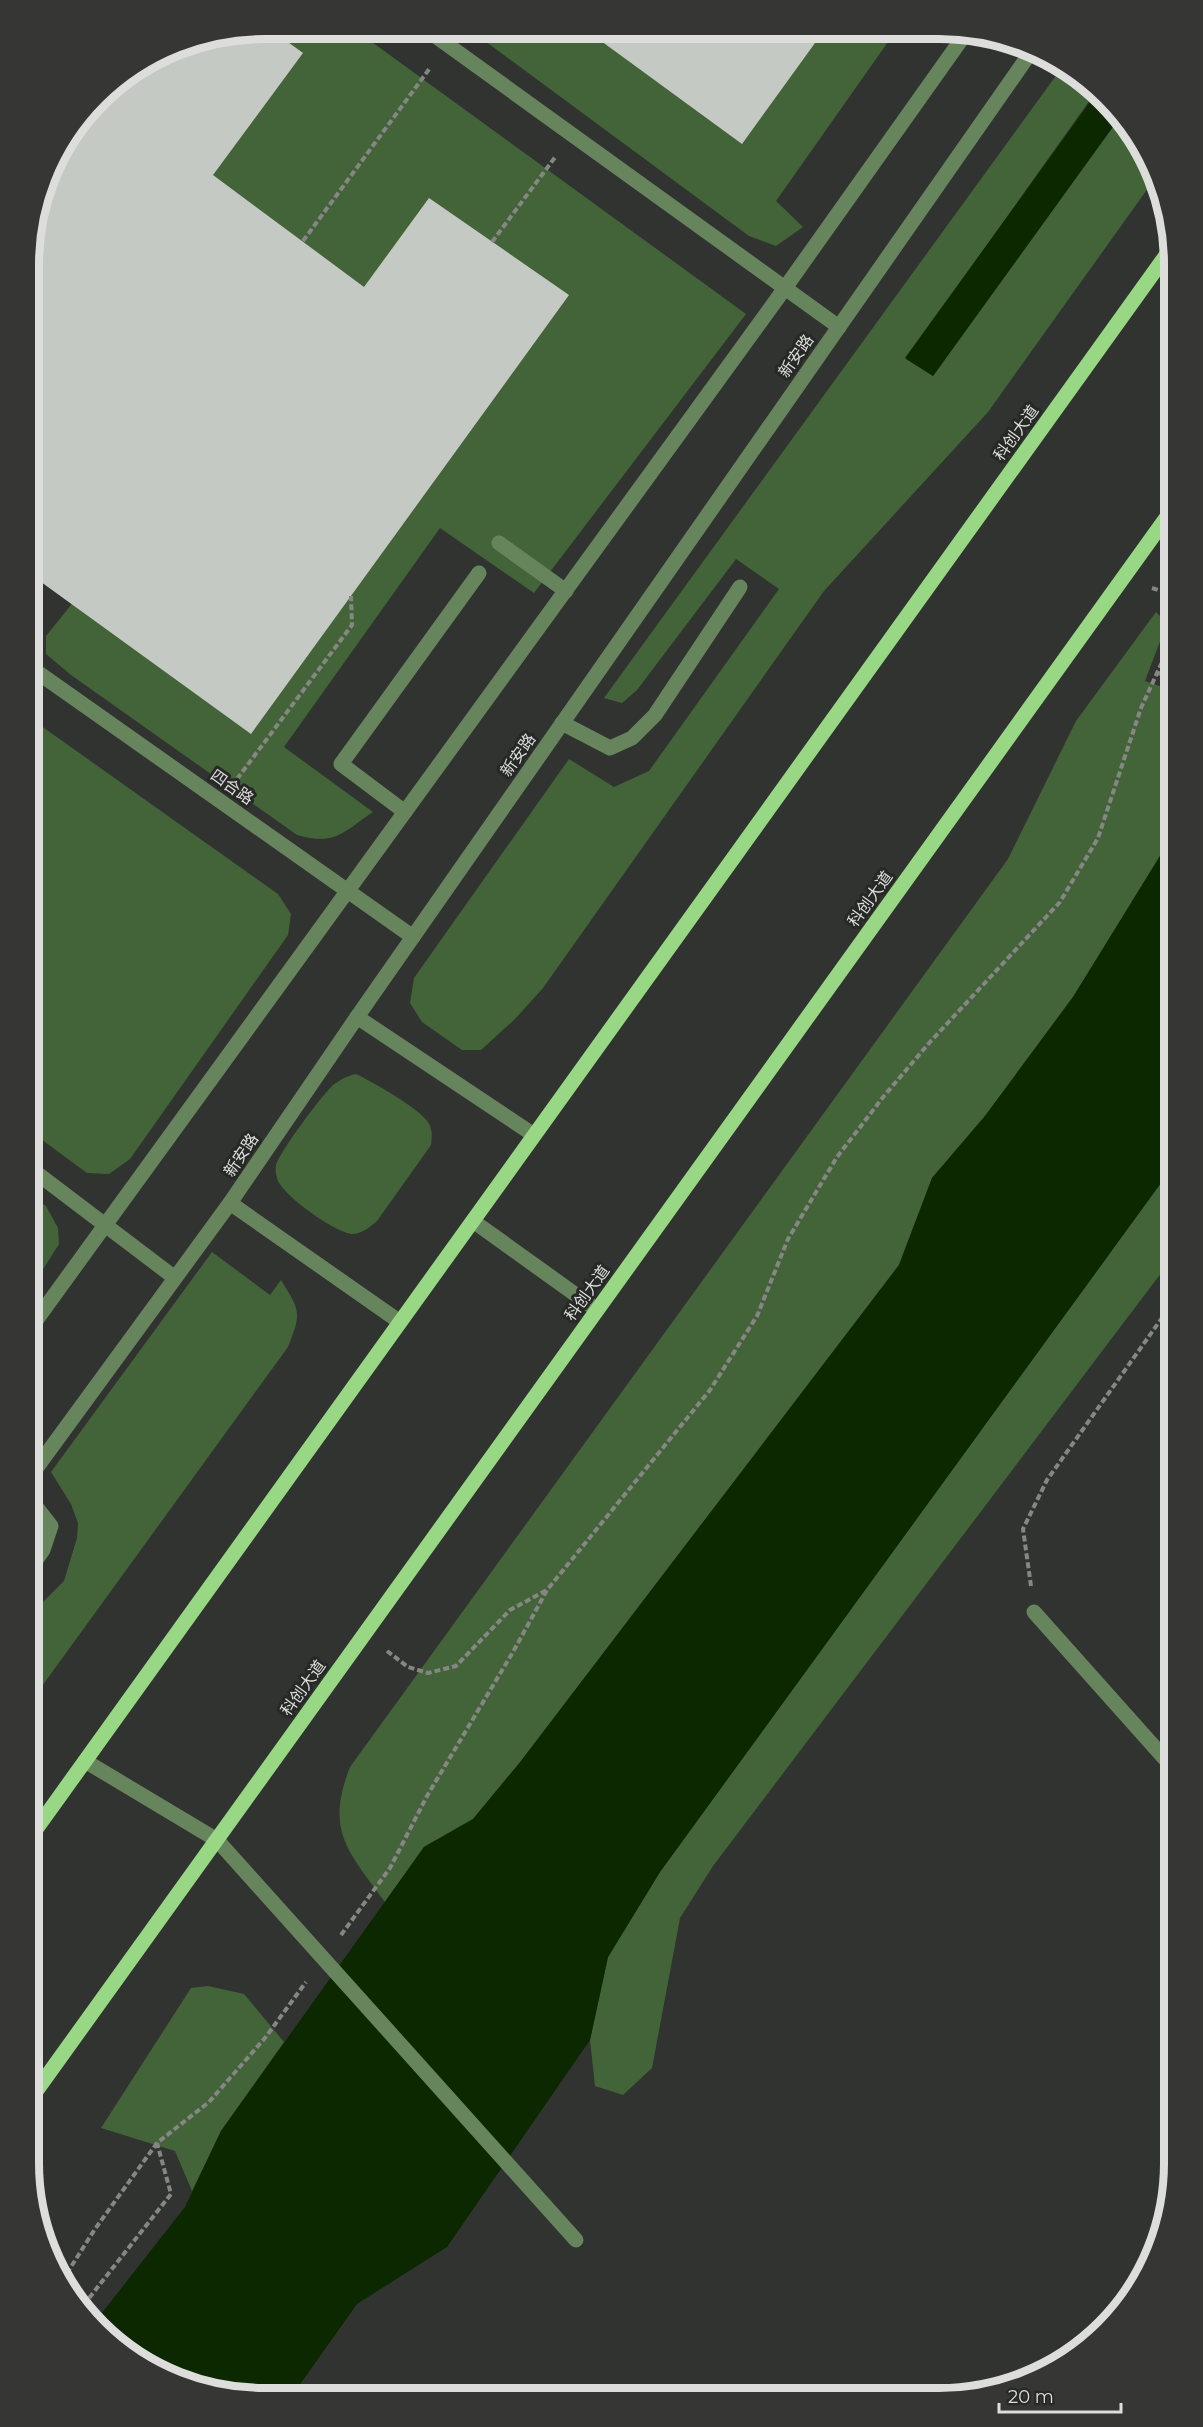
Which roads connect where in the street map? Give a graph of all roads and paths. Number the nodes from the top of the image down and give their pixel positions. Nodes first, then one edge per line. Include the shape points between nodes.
1 (440, 39) edge
2 (961, 40) edge
3 (448, 44) junction
4 (1027, 57) edge
5 (573, 134) junction
6 (303, 241) dead end
7 (492, 242) dead end
8 (1164, 258) edge
9 (785, 288) junction
10 (839, 327) junction
11 (1164, 521) edge
12 (499, 543) dead end
13 (478, 573) dead end
14 (740, 586) dead end
15 (566, 591) junction
16 (351, 596) dead end
17 (1164, 658) edge
18 (39, 673) edge
19 (1157, 673) junction
20 (1164, 675) edge
21 (562, 723) junction
22 (220, 801) junction
23 (405, 812) junction
24 (348, 891) junction
25 (413, 937) junction
26 (357, 1017) junction
27 (534, 1136) junction
28 (39, 1175) edge
29 (230, 1203) junction
30 (473, 1221) junction
31 (105, 1225) junction
32 (176, 1278) junction
33 (39, 1304) edge
34 (45, 1308) junction
35 (597, 1310) junction
36 (1164, 1314) edge
37 (39, 1316) edge
38 (400, 1322) junction
39 (39, 1464) edge
40 (39, 1511) edge
41 (39, 1556) edge
42 (547, 1590) junction
43 (1034, 1612) joint
44 (365, 1634) junction
45 (1164, 1758) edge
46 (85, 1761) junction
47 (39, 1825) edge
48 (217, 1839) junction
49 (334, 1944) dead end
50 (306, 1982) dead end
51 (39, 2086) edge
52 (157, 2143) junction
53 (576, 2240) dead end
54 (67, 2273) edge
55 (86, 2301) edge

1 - 3 street
2 - 9 street
3 - 5 street
3 - 6 path
4 - 10 street, 新安路
5 - 7 path
5 - 9 street
8 - 27 main road, 科创大道
9 - 10 street
9 - 15 street
10 - 21 street, 新安路
11 - 35 main road, 科创大道
12 - 15 street
13 - 23 street via 341,764
14 - 21 street via 655,715 632,738 610,748
15 - 23 street
16 - 22 path via 352,626
17 - 19 path
18 - 22 street, 四合路
19 - 20 path
19 - 42 path via 1098,838 1060,902 930,1042 837,1157 788,1239 757,1316 710,1390
21 - 25 street, 新安路
22 - 24 street, 四合路
23 - 24 street
24 - 25 street, 四合路
24 - 31 street
25 - 26 street, 新安路
26 - 27 street
26 - 29 street, 新安路
27 - 30 main road, 科创大道
28 - 31 street
29 - 32 street, 新安路
29 - 38 street
30 - 35 street
30 - 38 main road, 科创大道
31 - 32 street
31 - 34 street
32 - 39 street, 新安路
33 - 34 street
34 - 37 street
35 - 44 main road, 科创大道
36 - 43 path via 1047,1480 1023,1529
38 - 46 main road, 科创大道
40 - 41 street via 51,1526
42 - 44 path via 510,1610 456,1666 428,1673 408,1667
42 - 49 path via 427,1796 390,1868
43 - 45 street
44 - 48 main road, 科创大道
46 - 47 main road, 科创大道
46 - 48 street
48 - 51 main road, 科创大道
48 - 53 street
50 - 52 path via 265,2038 209,2102
52 - 54 path
52 - 55 path via 171,2194

